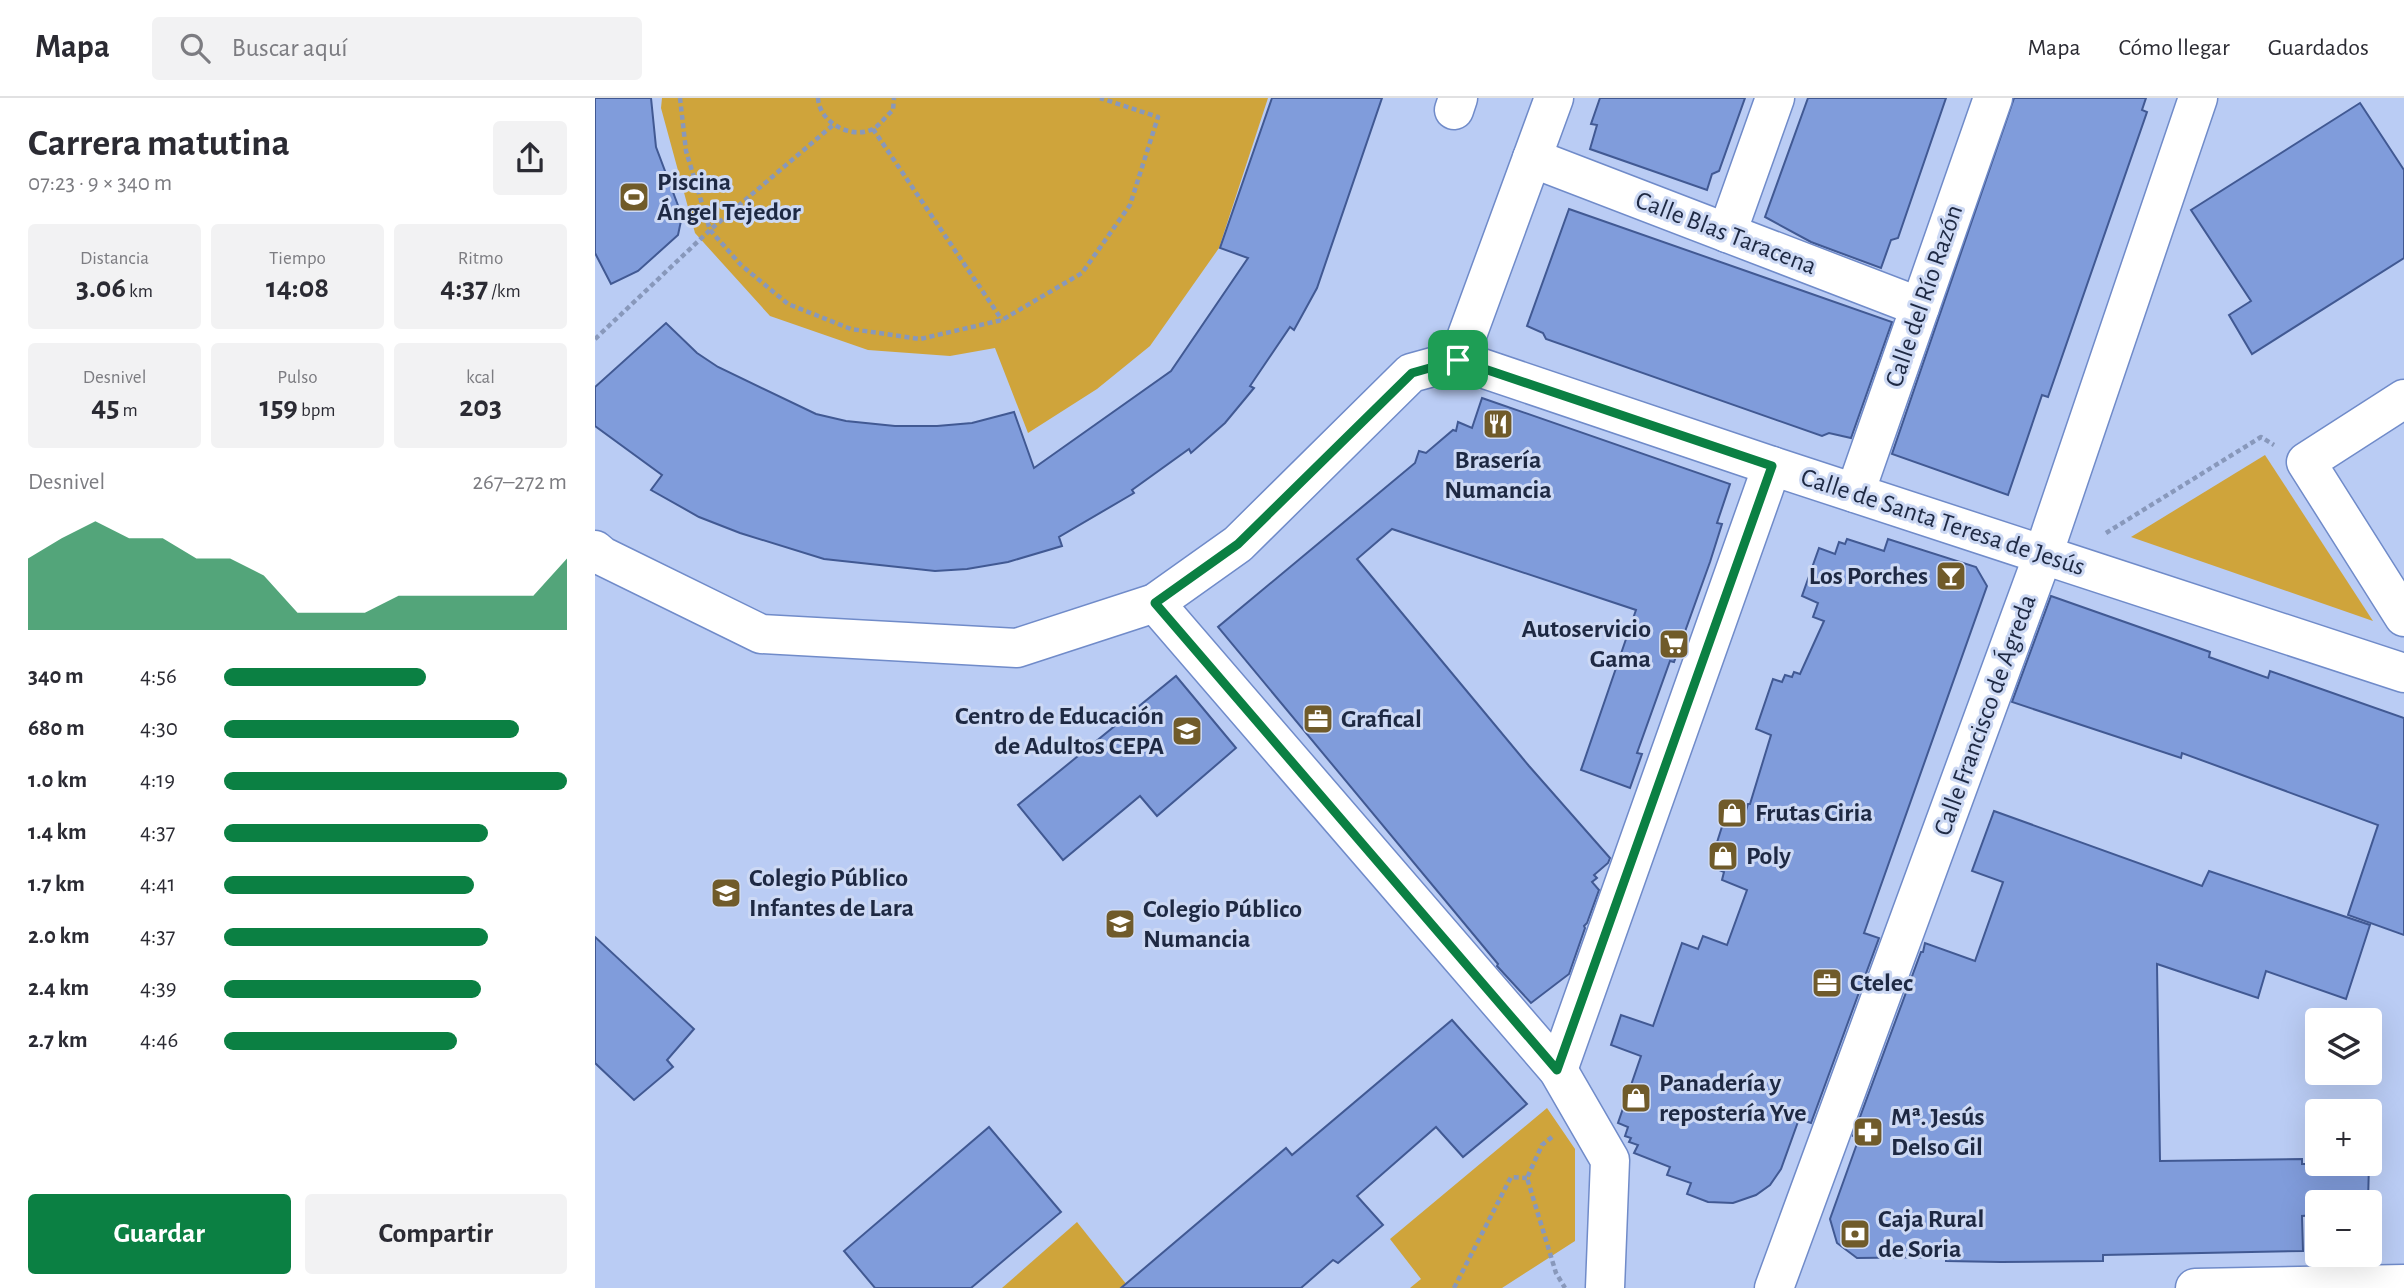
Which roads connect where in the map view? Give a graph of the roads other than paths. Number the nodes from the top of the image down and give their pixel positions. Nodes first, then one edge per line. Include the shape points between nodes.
1 (1554, 98) edge
2 (1775, 98) edge
3 (1993, 98) edge
4 (2198, 98) edge
5 (1532, 158) junction
6 (1727, 233) junction
7 (1920, 307) junction
8 (1458, 360) junction
9 (2404, 399) edge
10 (1772, 466) junction
11 (1855, 493) junction
12 (595, 550) edge
13 (2043, 555) junction
14 (1155, 603) junction
15 (2404, 617) edge
16 (2404, 673) edge
17 (1557, 1070) junction
18 (2404, 1284) edge
19 (1605, 1288) edge
20 (1775, 1288) edge
21 (2195, 1288) edge

1 - 5 street
2 - 6 street
3 - 7 street, Calle del Río Razón
4 - 13 street, Calle Francisco de Ágreda
5 - 6 street, Calle Blas Taracena
5 - 8 street
6 - 7 street, Calle Blas Taracena
7 - 11 street, Calle del Río Razón
8 - 10 street, Calle de Santa Teresa de Jesús
8 - 14 street via 1412,373 1238,544
9 - 15 street via 2306,462
10 - 11 street, Calle de Santa Teresa de Jesús
10 - 17 street via 1628,827
11 - 13 street, Calle de Santa Teresa de Jesús
12 - 14 street via 761,634 1017,648
13 - 16 street, Calle de Santa Teresa de Jesús
13 - 20 street, Calle Francisco de Ágreda
14 - 17 street
17 - 19 street via 1610,1160
18 - 21 street

